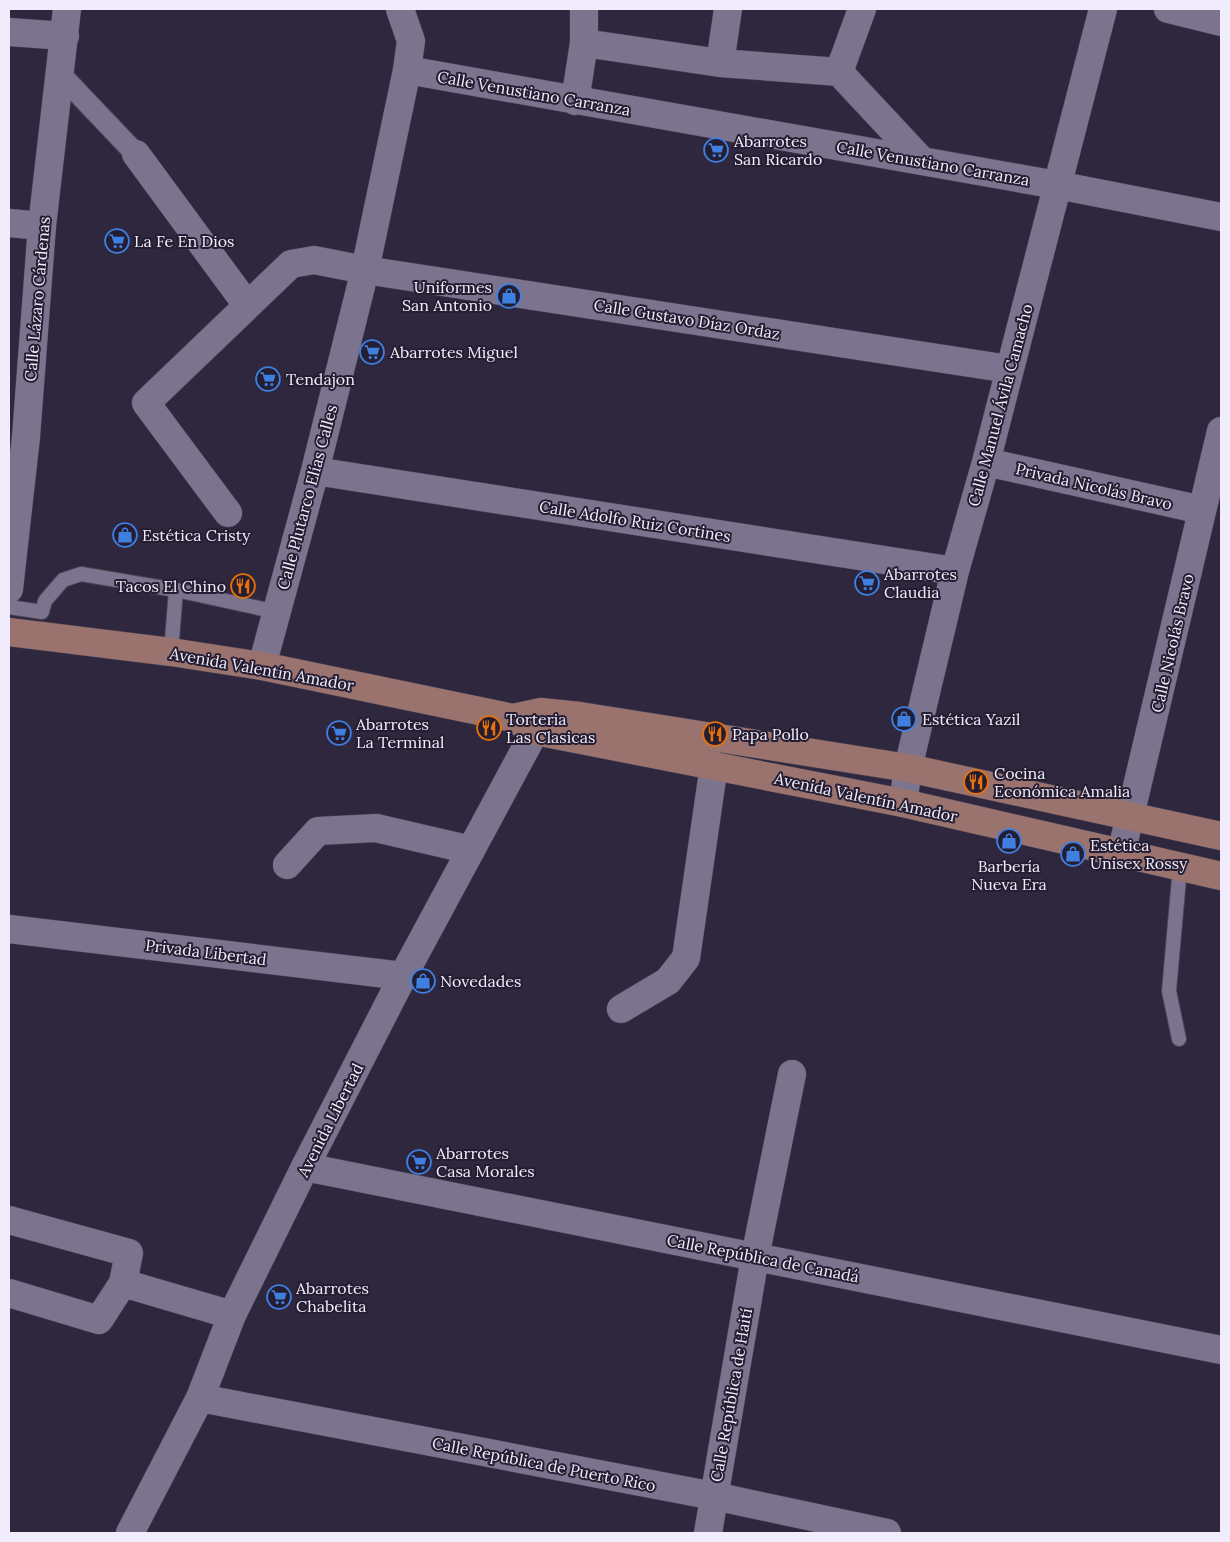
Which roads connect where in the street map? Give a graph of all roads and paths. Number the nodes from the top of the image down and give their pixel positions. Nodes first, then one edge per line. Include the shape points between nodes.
1 (67, 9) edge
2 (400, 9) edge
3 (584, 9) edge
4 (728, 9) edge
5 (862, 9) edge
6 (1103, 9) edge
7 (1168, 9) edge
8 (1221, 22) edge
9 (9, 32) edge
10 (65, 36) junction
11 (584, 43) junction
12 (720, 63) junction
13 (407, 70) junction
14 (839, 72) junction
15 (60, 74) junction
16 (574, 101) junction
17 (136, 154) joint
18 (922, 162) junction
19 (1057, 185) junction
20 (1221, 217) edge
21 (9, 223) edge
22 (42, 226) junction
23 (365, 270) junction
24 (247, 305) junction
25 (1009, 369) junction
26 (1221, 431) edge
27 (17, 436) edge
28 (986, 462) junction
29 (315, 471) junction
30 (1202, 510) junction
31 (228, 513) dead end
32 (955, 571) junction
33 (9, 589) edge
34 (176, 590) junction
35 (9, 607) edge
36 (277, 612) junction
37 (40, 624) junction
38 (9, 632) edge
39 (171, 652) junction
40 (262, 666) junction
41 (530, 720) junction
42 (714, 765) junction
43 (908, 768) junction
44 (903, 803) junction
45 (1131, 816) junction
46 (1221, 836) edge
47 (471, 850) junction
48 (1121, 854) junction
49 (287, 865) dead end
50 (1180, 867) junction
51 (1221, 876) edge
52 (9, 929) edge
53 (404, 976) junction
54 (620, 1009) dead end
55 (1179, 1039) dead end
56 (792, 1074) dead end
57 (305, 1167) junction
58 (9, 1220) edge
59 (755, 1257) junction
60 (123, 1283) junction
61 (9, 1294) edge
62 (232, 1315) junction
63 (1221, 1350) edge
64 (200, 1398) junction
65 (714, 1496) junction
66 (130, 1533) edge
67 (708, 1533) edge
68 (887, 1533) edge

1 - 10 street, Calle Lázaro Cárdenas
2 - 13 street, Calle Plutarco Elías Calles via 411,41
3 - 11 street
4 - 12 street
5 - 14 street
6 - 19 street, Calle Manuel Ávila Camacho
7 - 8 street
9 - 10 street
10 - 15 street, Calle Lázaro Cárdenas
11 - 12 street
11 - 16 street
12 - 14 street
13 - 16 street, Calle Venustiano Carranza
13 - 23 street, Calle Plutarco Elías Calles
14 - 18 street
15 - 17 street
15 - 22 street, Calle Lázaro Cárdenas
16 - 18 street, Calle Venustiano Carranza
17 - 24 street
18 - 19 street, Calle Venustiano Carranza
19 - 20 street, Calle Venustiano Carranza
19 - 25 street, Calle Manuel Ávila Camacho
21 - 22 street
22 - 27 street, Calle Lázaro Cárdenas
23 - 24 street via 314,260 291,264
23 - 25 street, Calle Gustavo Díaz Ordaz
23 - 29 street, Calle Plutarco Elías Calles
24 - 31 street via 146,402
25 - 28 street, Calle Manuel Ávila Camacho
26 - 30 street, Calle Nicolás Bravo
27 - 33 street, Calle Lázaro Cárdenas
28 - 30 street, Privada Nicolás Bravo
28 - 32 street, Calle Manuel Ávila Camacho
29 - 32 street, Calle Adolfo Ruiz Cortines
29 - 36 street, Calle Plutarco Elías Calles
30 - 45 street, Calle Nicolás Bravo
32 - 43 street, Calle Manuel Ávila Camacho
34 - 36 lane
34 - 37 lane via 81,574 63,580 45,601
34 - 39 lane
35 - 37 lane
36 - 40 street, Calle Plutarco Elías Calles
37 - 38 main road, Avenida Valentín Amador
37 - 39 main road, Avenida Valentín Amador
39 - 40 main road, Avenida Valentín Amador
40 - 41 main road, Avenida Valentín Amador
41 - 42 main road, Avenida Valentín Amador
41 - 43 main road, Avenida Valentín Amador via 580,716
41 - 47 street, Avenida Libertad
42 - 44 main road, Avenida Valentín Amador
42 - 54 street via 686,958 668,982
43 - 44 street, Calle Manuel Ávila Camacho
43 - 45 main road, Avenida Valentín Amador
44 - 48 main road, Avenida Valentín Amador
45 - 46 main road, Avenida Valentín Amador
45 - 48 street, Calle Nicolás Bravo
47 - 49 street via 376,828 318,831
47 - 53 street, Avenida Libertad
48 - 50 main road, Avenida Valentín Amador
50 - 51 main road, Avenida Valentín Amador
50 - 55 lane via 1170,991
52 - 53 street, Privada Libertad
53 - 57 street, Avenida Libertad
56 - 59 street, Calle República de Haití
57 - 59 street, Calle República de Canadá
57 - 62 street, Avenida Libertad
58 - 60 street via 129,1254
59 - 63 street, Calle República de Canadá
59 - 65 street, Calle República de Haití
60 - 61 street via 99,1320
60 - 62 street
62 - 64 street, Avenida Libertad
64 - 65 street, Calle República de Puerto Rico
64 - 66 street, Avenida Libertad
65 - 67 street, Calle República de Haití
65 - 68 street, Calle República de Puerto Rico

